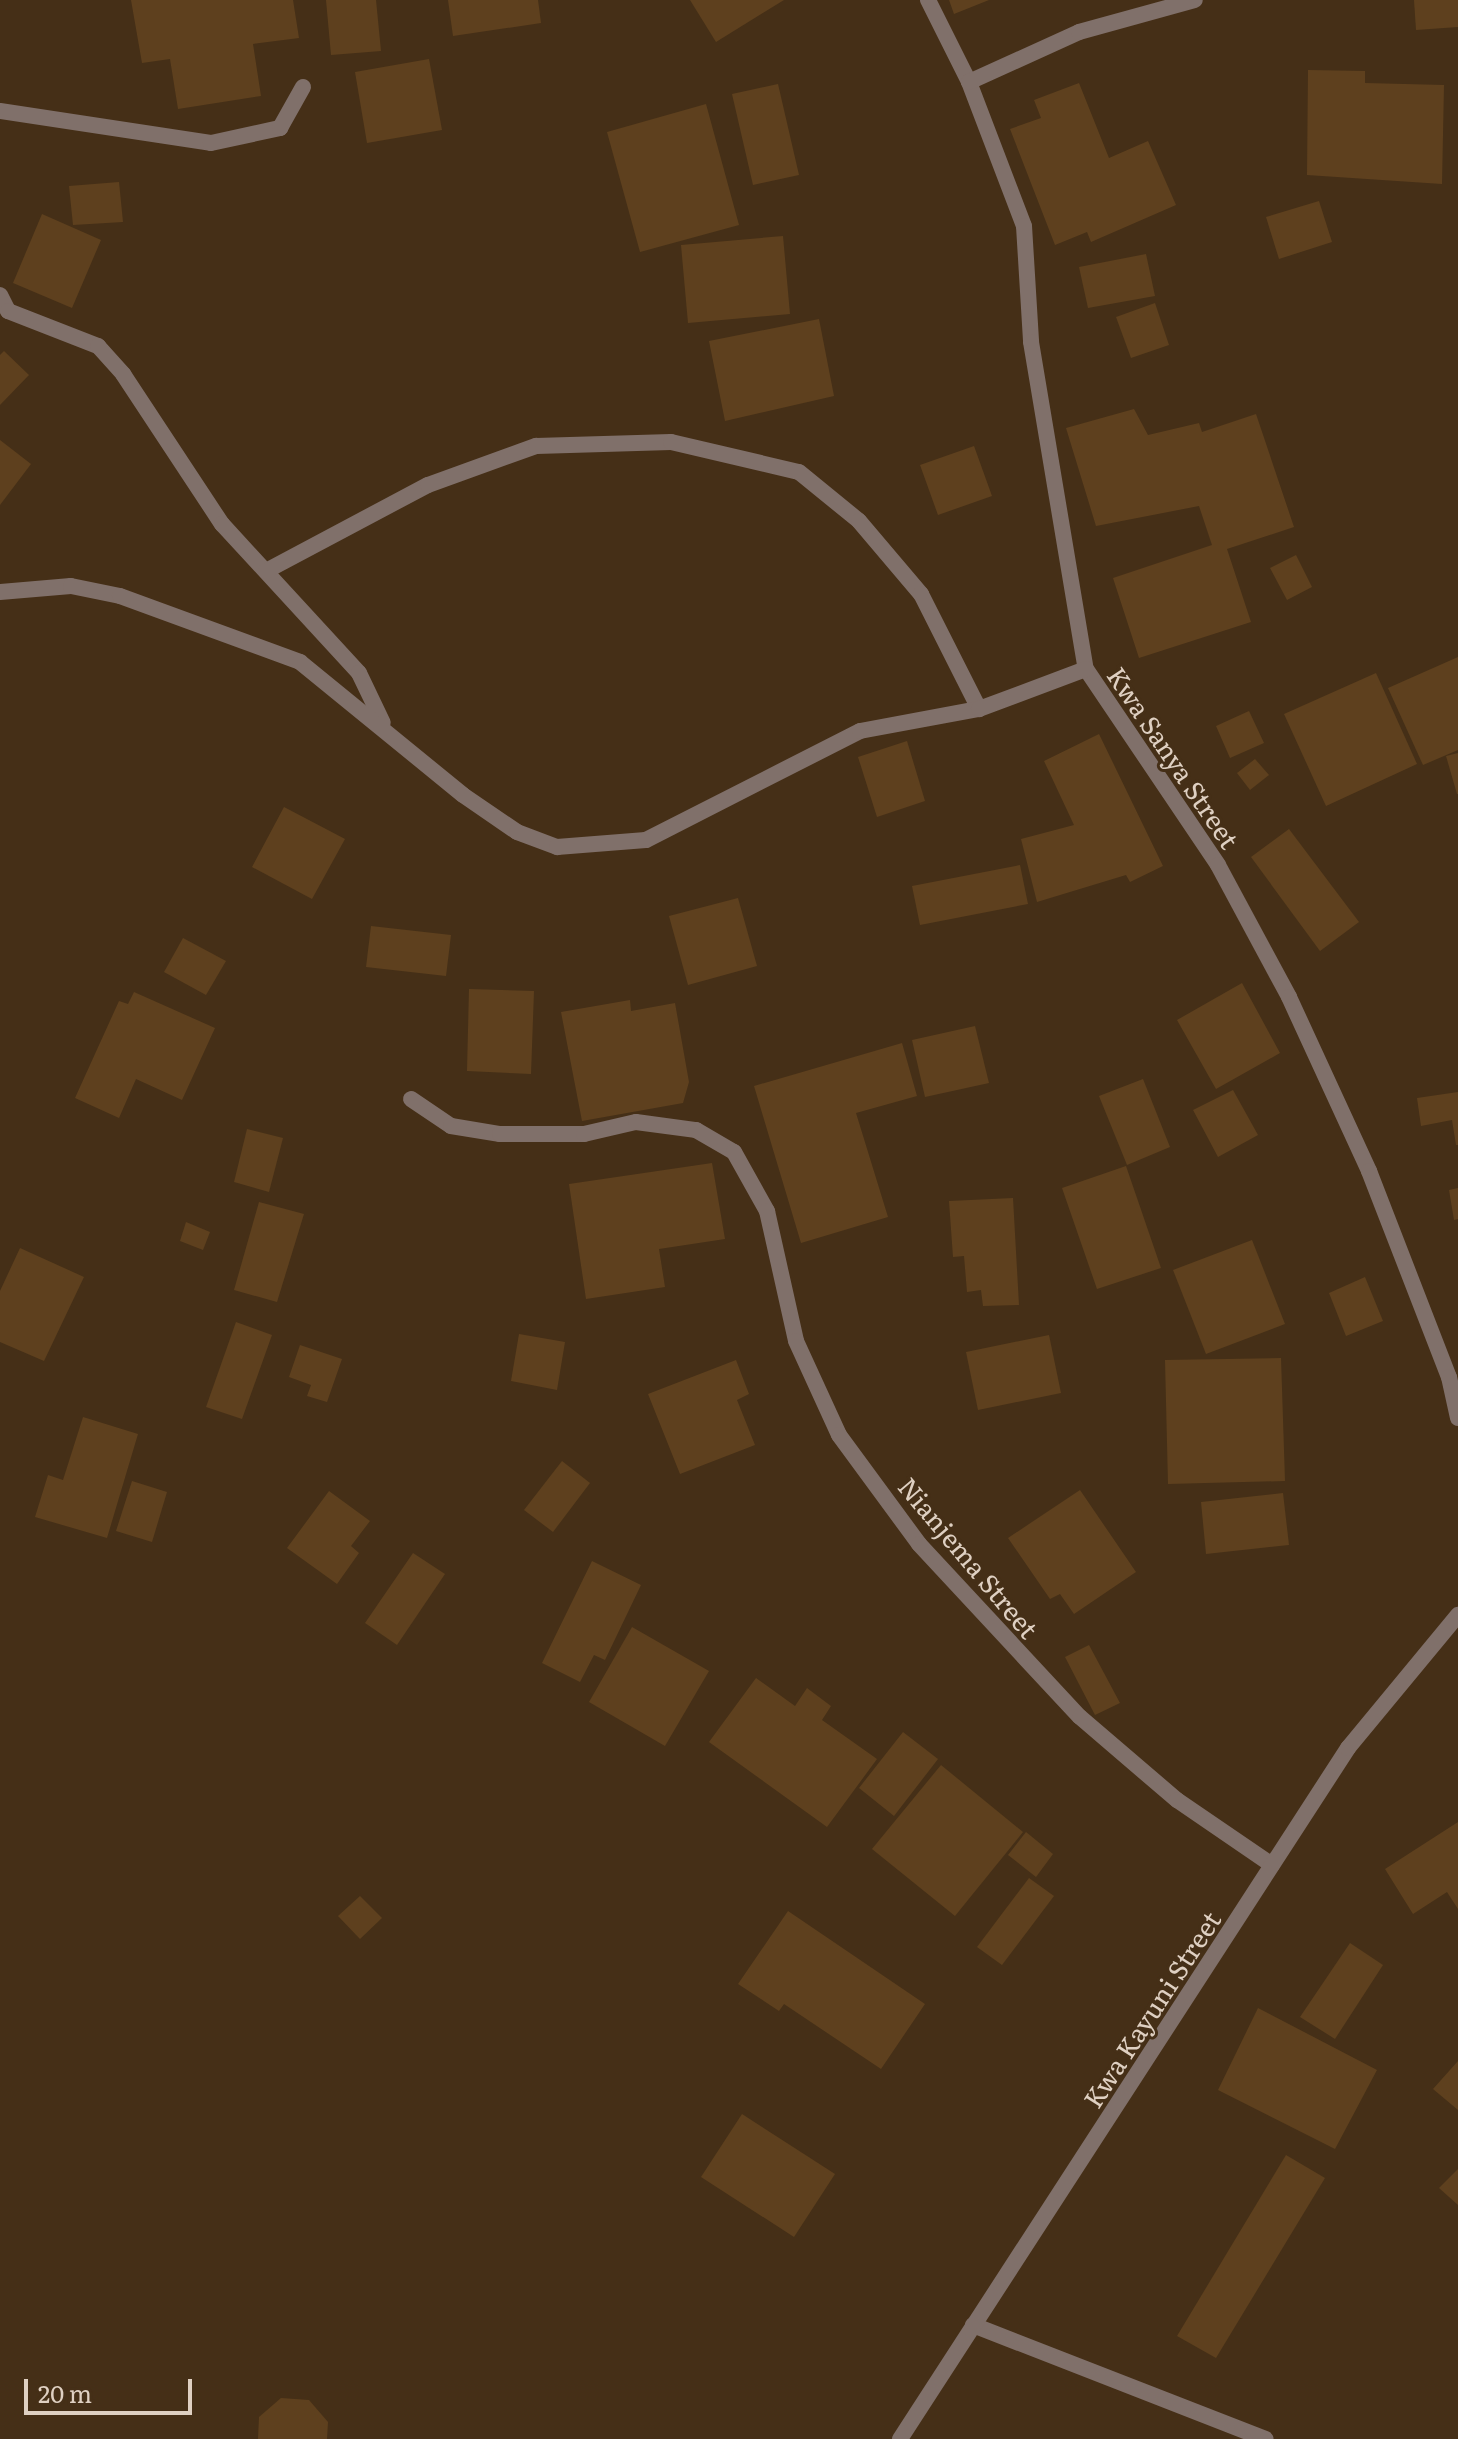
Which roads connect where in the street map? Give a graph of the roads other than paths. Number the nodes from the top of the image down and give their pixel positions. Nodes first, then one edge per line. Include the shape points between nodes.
1 (928, 0) edge
2 (1195, 0) edge
3 (969, 82) junction
4 (303, 87) dead end
5 (0, 111) edge
6 (0, 295) edge
7 (266, 571) junction
8 (0, 592) edge
9 (1086, 669) junction
10 (979, 709) junction
11 (386, 728) junction
12 (411, 1099) dead end
13 (1458, 1418) edge
14 (1458, 1615) edge
15 (1272, 1865) junction
16 (973, 2325) junction
17 (900, 2439) edge
18 (1266, 2439) edge

1 - 3 street, Kwa Sanya Street
2 - 3 street via 1079,32
3 - 9 street, Kwa Sanya Street via 1024,226 1031,342
4 - 5 street via 280,128 211,143
6 - 7 street via 8,311 98,346 123,374 222,524
7 - 10 street via 428,485 536,446 671,442 799,472 859,521 921,594
7 - 11 street via 359,673
8 - 11 street via 71,586 120,596 300,662
9 - 10 street
9 - 13 street, Kwa Sanya Street via 1218,865 1289,997 1369,1171 1449,1377
10 - 11 street via 860,731 646,840 596,848 557,847 517,832 463,795
12 - 15 street, Nianjema Street via 451,1126 500,1134 584,1134 636,1122 696,1130 734,1152 767,1211 796,1341 839,1435 919,1544 1080,1717 1177,1800
14 - 15 street, Kwa Kayuni Street via 1348,1748
15 - 16 street, Kwa Kayuni Street
16 - 17 street, Kwa Kayuni Street
16 - 18 street

